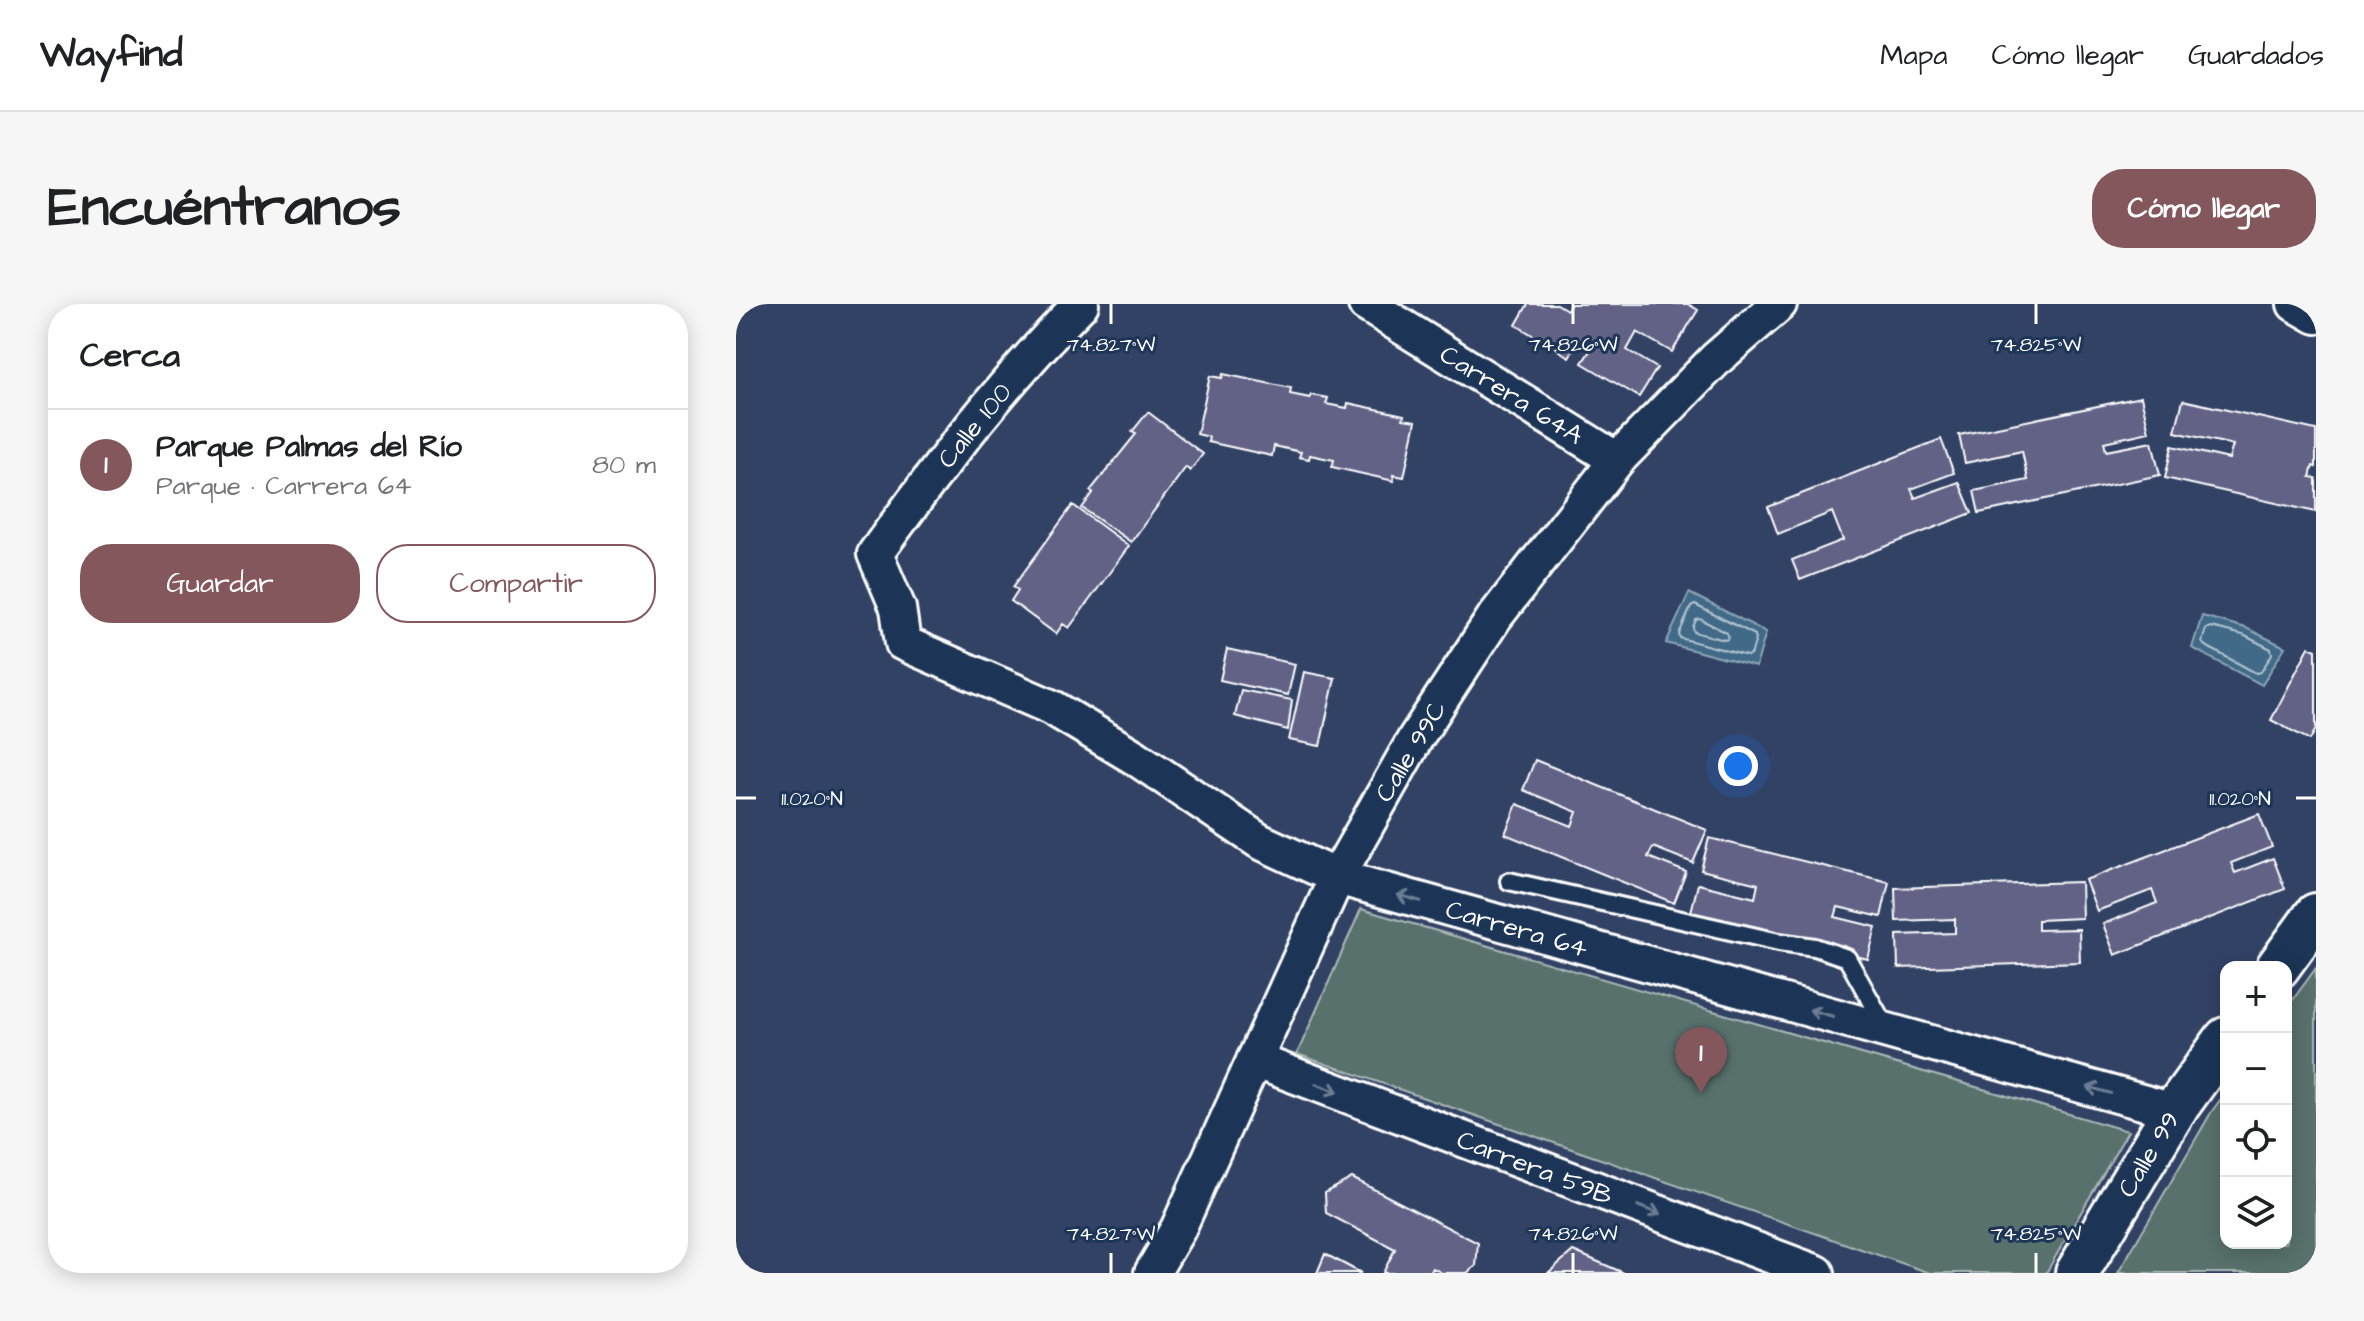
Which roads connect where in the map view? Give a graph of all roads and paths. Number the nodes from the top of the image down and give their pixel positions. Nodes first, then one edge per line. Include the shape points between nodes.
1 (1081, 304) edge
2 (1366, 304) edge
3 (1779, 304) edge
4 (2295, 304) edge
5 (2316, 316) edge
6 (1617, 460) junction
7 (903, 643) joint
8 (1337, 877) junction
9 (1509, 881) dead end
10 (2316, 915) edge
11 (2282, 961) edge
12 (1888, 1031) junction
13 (2220, 1047) edge
14 (1254, 1060) junction
15 (2174, 1111) junction
16 (1152, 1273) edge
17 (1817, 1273) edge
18 (2077, 1273) edge

1 - 7 street, Calle 100 via 946,458 875,554 898,608
2 - 6 street, Carrera 64A
3 - 6 street, Calle 99C via 1717,358
4 - 5 street
6 - 8 street, Calle 99C via 1494,618 1415,739
7 - 8 street, Carrera 64 via 1053,708 1259,841
12 -> 8 street, Carrera 64
8 - 14 street, Calle 99C
9 - 12 lane via 1847,958
10 - 11 street
15 -> 12 street, Carrera 64
13 - 15 street, Calle 99
14 - 16 street, Calle 99C via 1178,1229
14 -> 17 street, Carrera 59B
15 - 18 street, Calle 99

